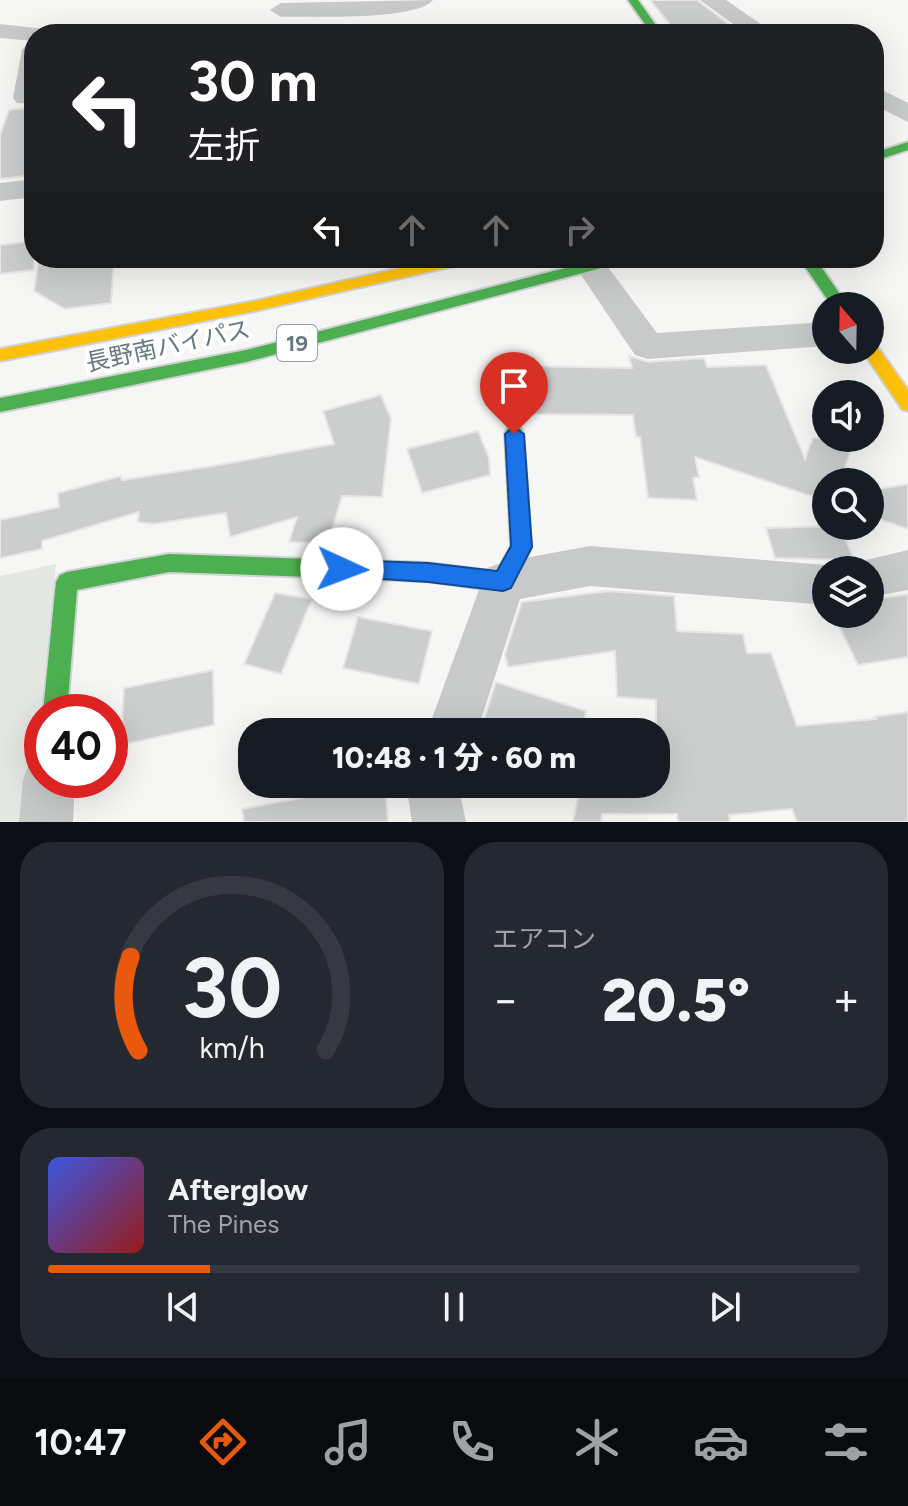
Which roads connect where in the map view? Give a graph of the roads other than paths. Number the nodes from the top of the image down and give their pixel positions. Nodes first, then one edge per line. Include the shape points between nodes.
1 (422, 0) edge
2 (633, 0) edge
3 (711, 0) edge
4 (283, 5) edge
5 (650, 24) edge
6 (748, 24) edge
7 (0, 31) edge
8 (24, 33) edge
9 (24, 99) edge
10 (884, 100) edge
11 (0, 102) edge
12 (908, 114) edge
13 (908, 146) edge
14 (884, 154) edge
15 (24, 189) edge
16 (0, 192) edge
17 (423, 268) edge
18 (584, 268) edge
19 (610, 268) edge
20 (814, 268) edge
21 (830, 292) edge
22 (812, 335) edge
23 (0, 355) edge
24 (880, 364) edge
25 (908, 404) edge
26 (0, 405) edge
27 (514, 434) dead end
28 (908, 570) edge
29 (884, 574) edge
30 (503, 582) junction
31 (812, 584) edge
32 (57, 694) edge
33 (457, 718) edge
34 (48, 798) edge
35 (435, 798) edge
36 (46, 822) edge
37 (439, 822) edge

1 - 4 street via 407,7
2 - 5 main road
3 - 6 street
7 - 8 street
9 - 11 street
10 - 12 street
13 - 14 main road
15 - 16 street
17 - 23 main road, 長野南バイパス / 19
18 - 26 main road, 長野南バイパス / 19 via 246,356
19 - 22 street via 648,346
20 - 21 main road
24 - 25 main road
27 - 30 main road via 521,547
28 - 29 street
30 - 31 street via 590,566
30 - 32 main road via 428,572 169,563 67,582
30 - 33 street
34 - 36 street
35 - 37 street

